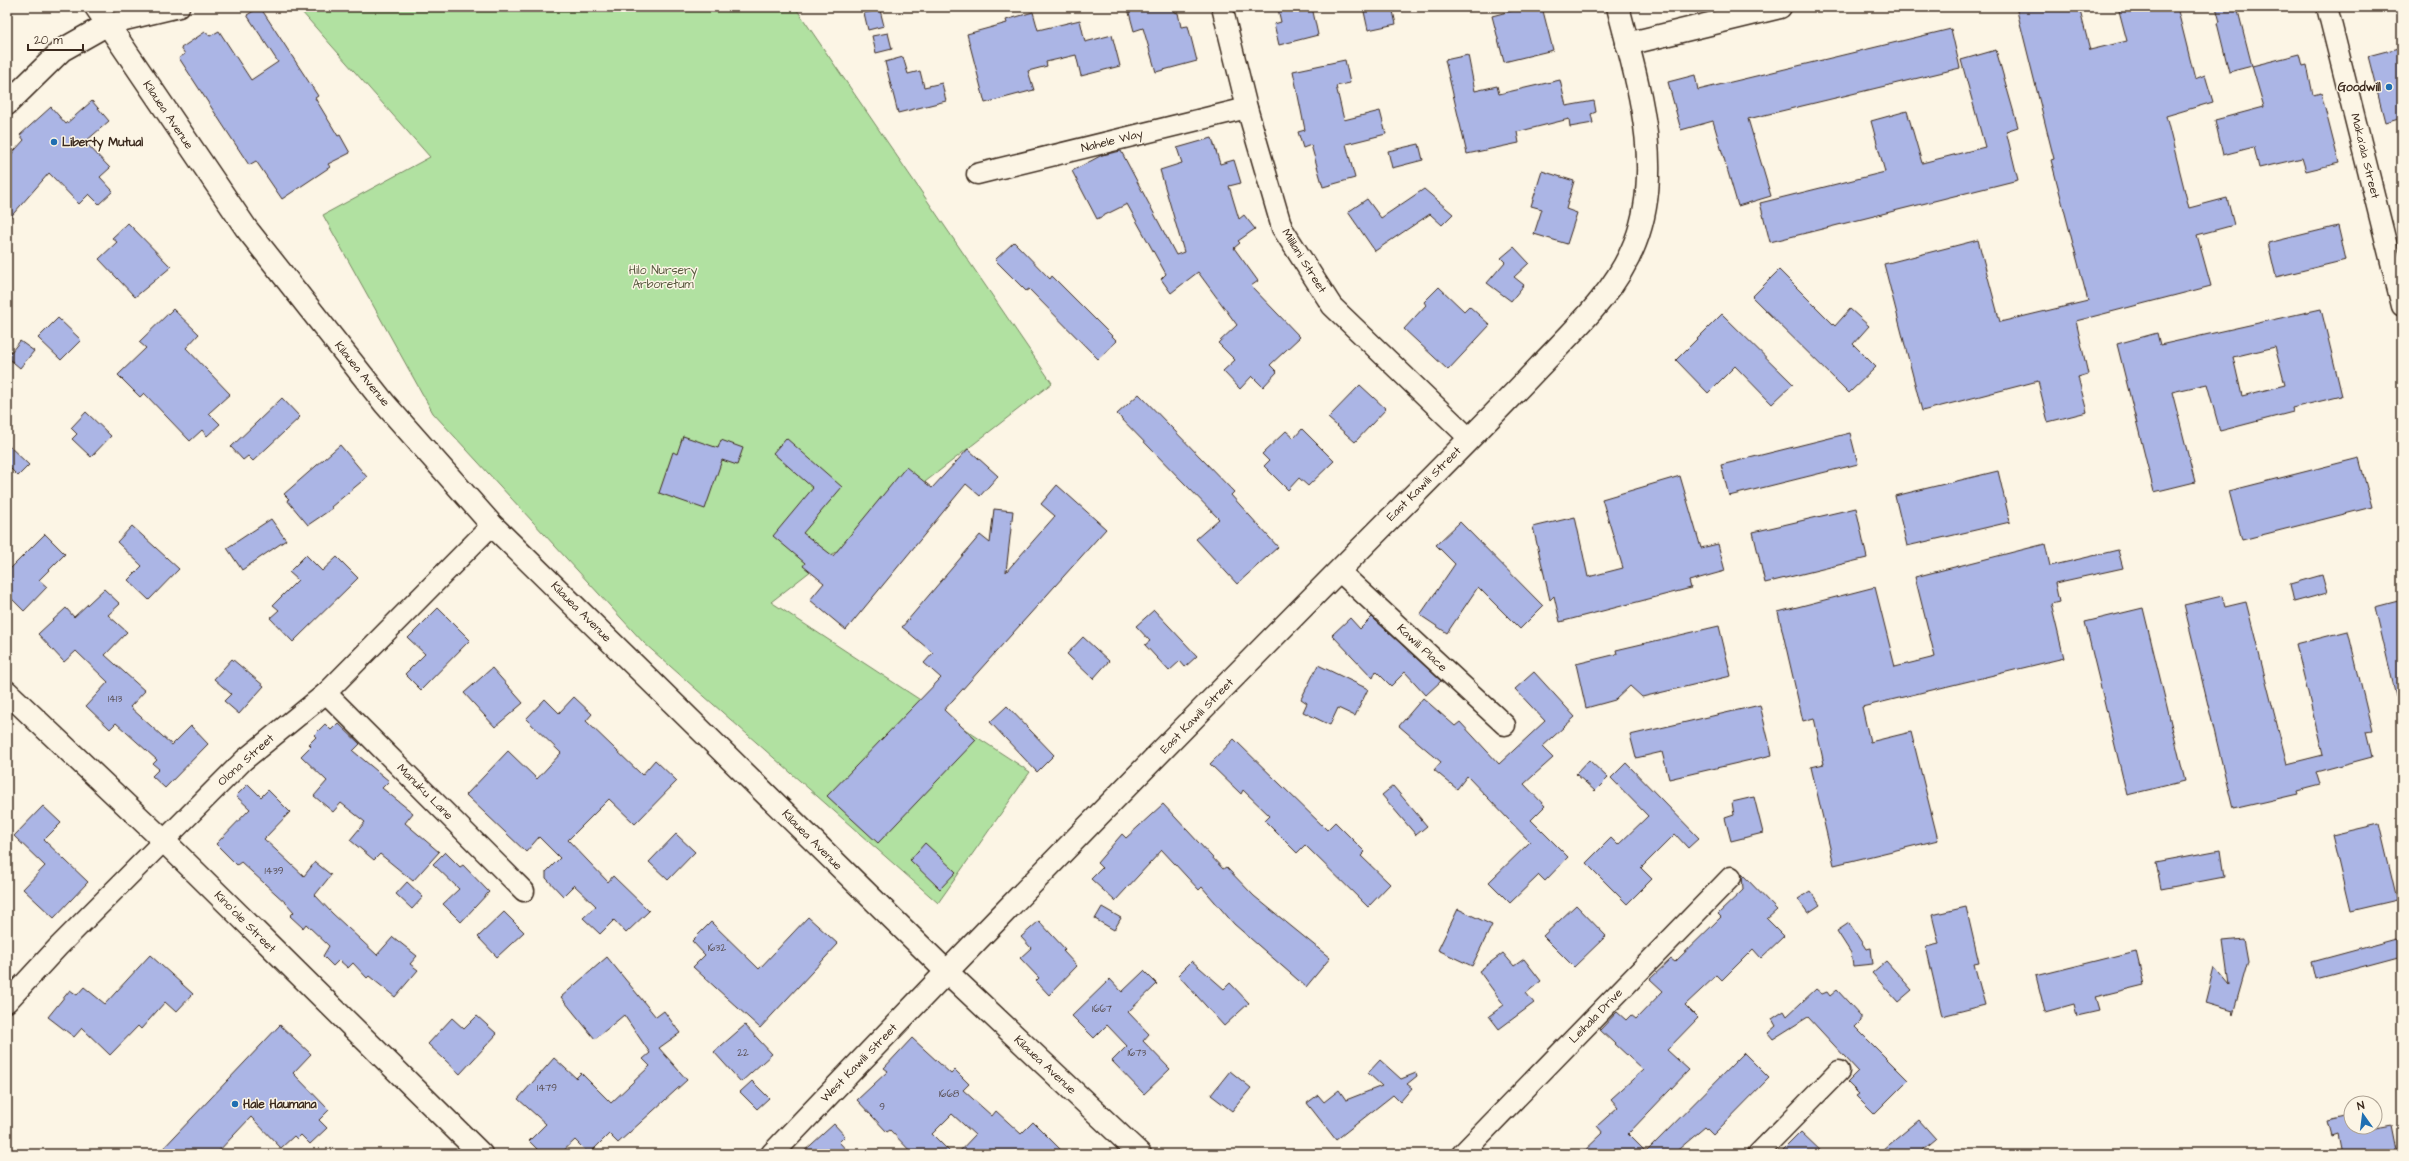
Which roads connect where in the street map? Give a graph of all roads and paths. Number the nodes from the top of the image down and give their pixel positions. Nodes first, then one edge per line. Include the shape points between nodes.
1 (179, 7) edge
2 (1222, 7) edge
3 (1618, 7) edge
4 (1780, 7) edge
5 (2327, 7) edge
6 (102, 16) edge
7 (1627, 44) junction
8 (7, 104) edge
9 (1247, 108) junction
10 (977, 174) dead end
11 (2402, 306) edge
12 (1469, 438) junction
13 (492, 525) junction
14 (1339, 571) junction
15 (7, 692) edge
16 (326, 693) junction
17 (1505, 725) dead end
18 (163, 840) junction
19 (1731, 877) dead end
20 (524, 891) dead end
21 (946, 971) junction
22 (7, 1002) edge
23 (1839, 1071) dead end
24 (481, 1154) edge
25 (772, 1154) edge
26 (1140, 1154) edge
27 (1462, 1154) edge
28 (1758, 1154) edge

1 - 6 street
2 - 9 street, Mililani Street
3 - 7 street, East Kawili Street
4 - 7 street
5 - 11 street, Maka‘ala Street
6 - 8 street via 62,50
6 - 13 street, Kilauea Avenue via 246,228 385,404
7 - 12 street, East Kawili Street via 1647,138 1647,190 1638,237 1616,277 1585,319
9 - 10 street, Nahele Way
9 - 12 street, Mililani Street via 1282,228 1332,306
12 - 14 street, East Kawili Street
13 - 16 street, Olona Street
13 - 21 street, Kilauea Avenue
14 - 17 street, Kawili Place
14 - 21 street, East Kawili Street
15 - 18 street, Kinoʻole Street
16 - 18 street, Olona Street via 244,760
16 - 20 street, Manuku Lane
18 - 22 street, Olona Street
18 - 24 street, Kinoʻole Street
19 - 27 street, Leihala Drive
21 - 25 street, West Kawili Street
21 - 26 street, Kilauea Avenue
23 - 28 street

